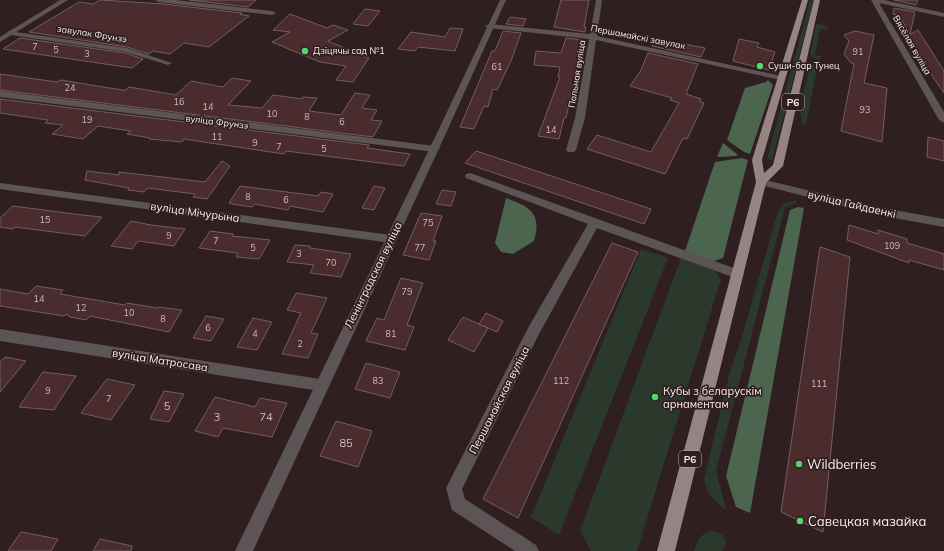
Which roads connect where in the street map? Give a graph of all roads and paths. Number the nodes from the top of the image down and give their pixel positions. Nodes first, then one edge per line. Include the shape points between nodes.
1 (65, 0) edge
2 (158, 0) edge
3 (503, 0) edge
4 (599, 0) edge
5 (805, 0) edge
6 (817, 0) edge
7 (874, 0) edge
8 (272, 13) dead end
9 (944, 15) edge
10 (489, 26) junction
11 (11, 33) junction
12 (593, 37) junction
13 (0, 40) edge
14 (168, 63) dead end
15 (781, 78) junction
16 (0, 94) edge
17 (944, 120) edge
18 (435, 149) junction
19 (571, 150) dead end
20 (470, 176) dead end
21 (761, 182) junction
22 (0, 186) edge
23 (594, 223) junction
24 (944, 224) edge
25 (391, 238) junction
26 (738, 274) junction
27 (0, 335) edge
28 (320, 385) junction
29 (244, 551) edge
30 (530, 551) edge
31 (666, 551) edge

1 - 11 street
2 - 8 street
3 - 10 street, Ленінградская вуліца
4 - 12 street, Польная вуліца
5 - 15 main road, Р6
6 - 21 main road, Р6 via 778,166
7 - 9 street
7 - 17 street, Вясёлая вуліца
10 - 12 street, Першамайскі завулак
10 - 18 street, Ленінградская вуліца
11 - 13 street
11 - 14 street, завулак Фрунзэ via 127,50
12 - 15 street, Першамайскі завулак
12 - 19 street, Польная вуліца via 580,118
15 - 21 main road, Р6 via 757,160
16 - 18 street, вуліца Фрунзэ
18 - 25 street, Ленінградская вуліца
20 - 23 street
21 - 24 street, вуліца Гайдаенкі via 878,211
21 - 26 main road, Р6
22 - 25 street, вуліца Мічурына
23 - 26 street
23 - 30 street, Першамайская вуліца via 533,332 454,488 458,504
25 - 28 street, Ленінградская вуліца
26 - 31 main road, Р6
27 - 28 street, вуліца Матросава
28 - 29 street, Ленінградская вуліца

